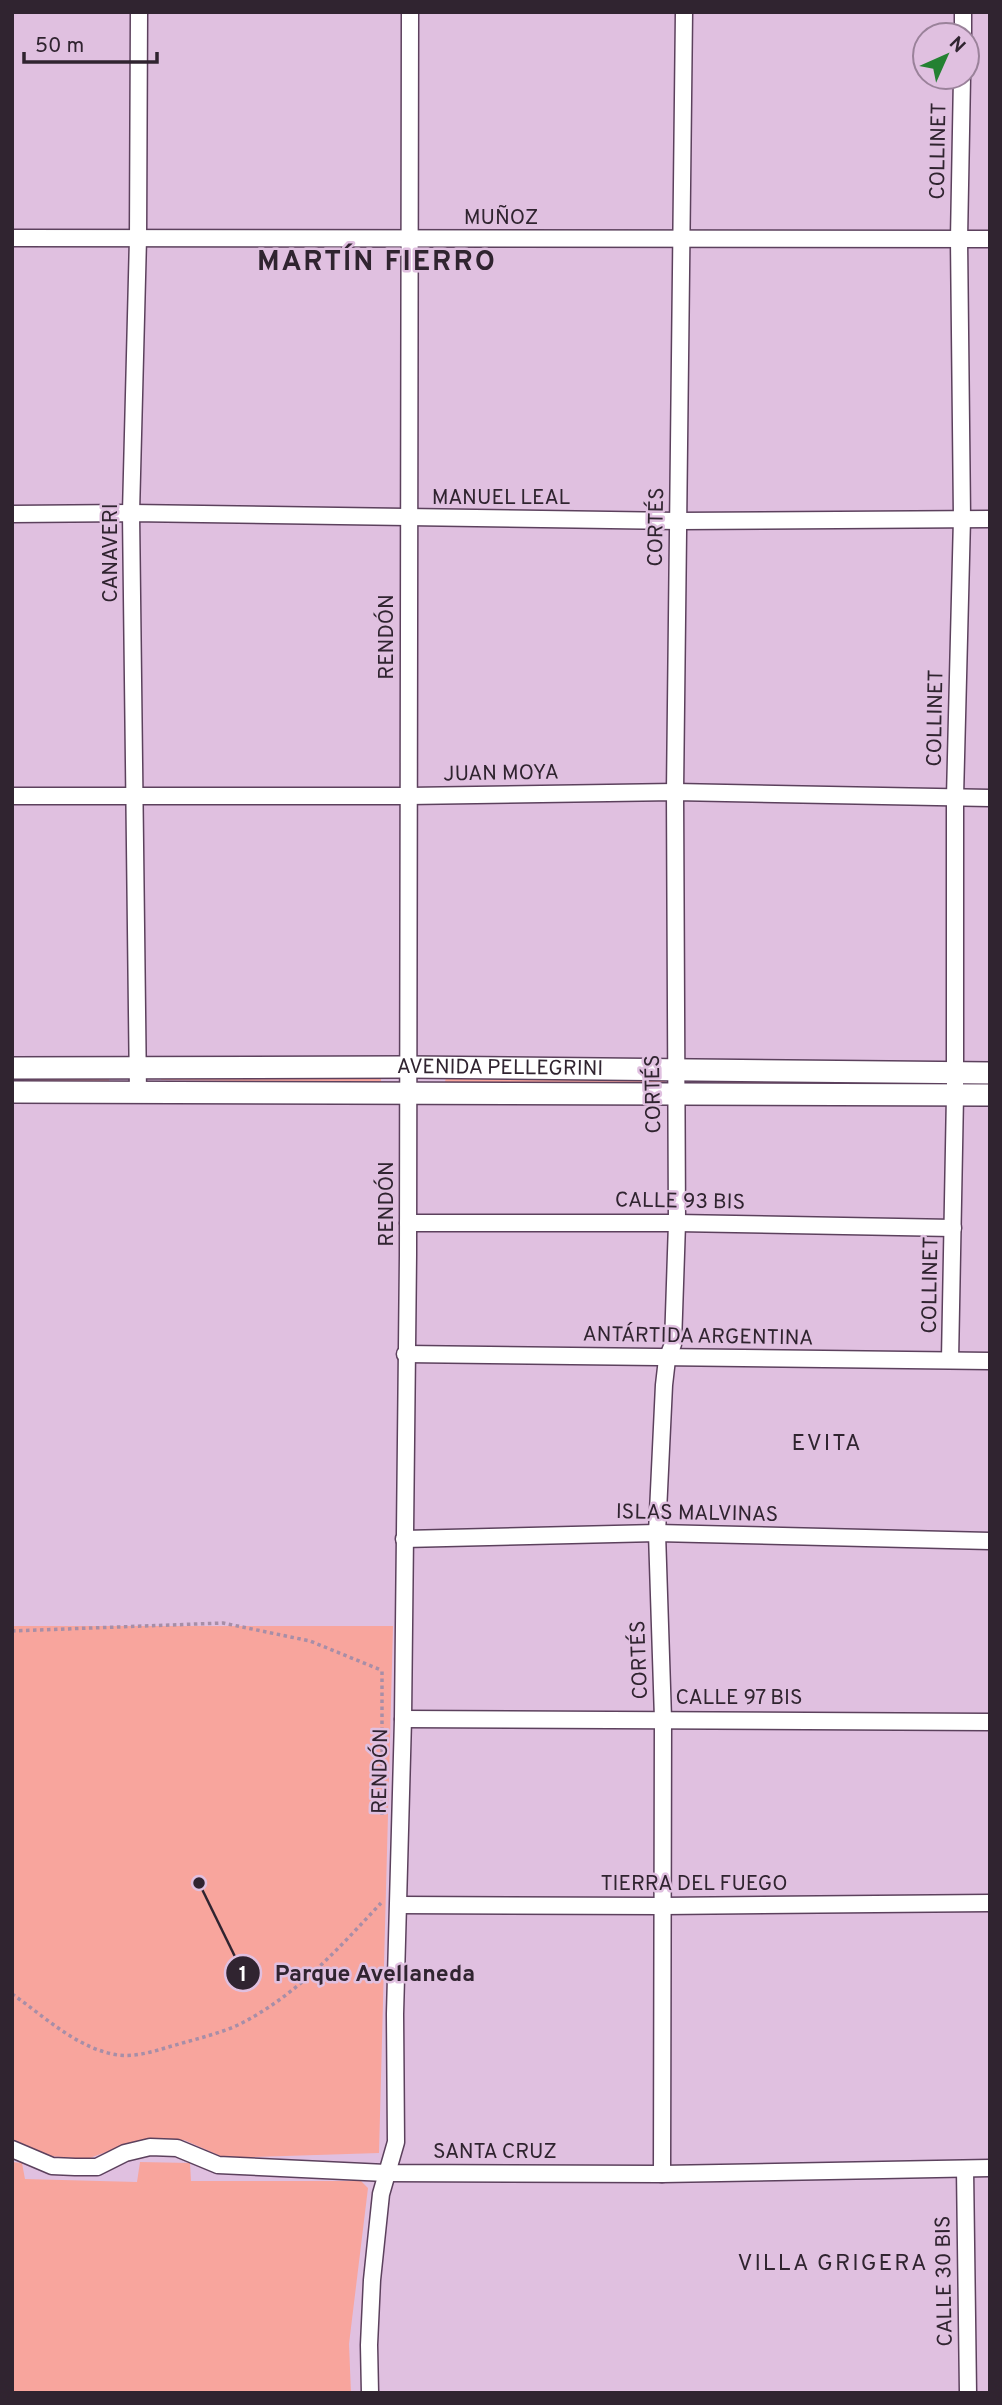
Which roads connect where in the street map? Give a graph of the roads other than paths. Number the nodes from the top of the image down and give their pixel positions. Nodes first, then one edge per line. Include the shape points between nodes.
1 (139, 12) edge
2 (410, 12) edge
3 (684, 12) edge
4 (962, 91) edge
5 (12, 238) edge
6 (138, 238) junction
7 (410, 239) junction
8 (680, 239) junction
9 (959, 239) junction
10 (990, 239) edge
11 (131, 513) junction
12 (12, 514) edge
13 (962, 518) junction
14 (408, 519) junction
15 (990, 519) edge
16 (678, 521) junction
17 (675, 792) junction
18 (12, 796) edge
19 (408, 796) junction
20 (133, 797) junction
21 (955, 797) junction
22 (990, 798) edge
23 (408, 1067) junction
24 (12, 1068) edge
25 (674, 1069) junction
26 (139, 1070) junction
27 (954, 1072) junction
28 (990, 1073) edge
29 (12, 1092) edge
30 (408, 1092) junction
31 (138, 1094) junction
32 (954, 1094) junction
33 (676, 1095) junction
34 (990, 1095) edge
35 (408, 1223) junction
36 (677, 1223) junction
37 (953, 1228) junction
38 (405, 1354) junction
39 (667, 1359) junction
40 (950, 1360) junction
41 (990, 1361) edge
42 (657, 1533) junction
43 (404, 1539) junction
44 (990, 1541) edge
45 (403, 1719) junction
46 (663, 1719) junction
47 (990, 1721) edge
48 (990, 1903) edge
49 (399, 1905) junction
50 (662, 1906) junction
51 (12, 2149) edge
52 (990, 2168) edge
53 (965, 2169) junction
54 (386, 2173) junction
55 (662, 2174) junction
56 (370, 2393) edge
57 (968, 2393) edge

1 - 6 street, CANAVERI
2 - 7 street, RENDÓN
3 - 8 street, CORTÉS
4 - 9 street, COLLINET
5 - 6 street, MUÑOZ
6 - 7 street, MUÑOZ
6 - 11 street, CANAVERI
7 - 8 street, MUÑOZ
7 - 14 street, RENDÓN
8 - 9 street, MUÑOZ
8 - 16 street, CORTÉS
9 - 10 street, MUÑOZ
9 - 13 street, COLLINET
11 - 12 street, MANUEL LEAL
11 - 14 street, MANUEL LEAL
11 - 20 street, CANAVERI
13 - 15 street, MANUEL LEAL
13 - 16 street, MANUEL LEAL
13 - 21 street, COLLINET
14 - 16 street, MANUEL LEAL
14 - 19 street, RENDÓN
16 - 17 street, CORTÉS
17 - 19 street, JUAN MOYA
17 - 21 street, JUAN MOYA
17 - 25 street, CORTÉS
18 - 20 street, JUAN MOYA
19 - 20 street, JUAN MOYA
19 - 23 street, RENDÓN
20 - 26 street, CANAVERI
21 - 22 street, JUAN MOYA
21 - 27 street, COLLINET
23 - 25 main road, AVENIDA PELLEGRINI
23 - 26 main road, AVENIDA PELLEGRINI
23 - 30 street, RENDÓN
24 - 26 main road, AVENIDA PELLEGRINI
25 - 27 main road, AVENIDA PELLEGRINI
25 - 33 street, CORTÉS
26 - 31 street, CANAVERI
27 - 28 main road, AVENIDA PELLEGRINI
27 - 32 street, COLLINET
29 - 31 main road, AVENIDA PELLEGRINI
30 - 31 main road, AVENIDA PELLEGRINI
30 - 33 main road, AVENIDA PELLEGRINI
30 - 35 street, RENDÓN
32 - 33 main road, AVENIDA PELLEGRINI
32 - 34 main road, AVENIDA PELLEGRINI
32 - 37 street, COLLINET
33 - 36 street, CORTÉS
35 - 36 street, CALLE 93 BIS
35 - 38 street, RENDÓN
36 - 37 street, CALLE 93 BIS
36 - 39 street, CORTÉS via 673,1344
37 - 40 street, COLLINET
38 - 39 street, ANTÁRTIDA ARGENTINA
38 - 43 street, RENDÓN
39 - 40 street, ANTÁRTIDA ARGENTINA
39 - 42 street, CORTÉS
40 - 41 street, ANTÁRTIDA ARGENTINA
42 - 43 street, ISLAS MALVINAS
42 - 44 street, ISLAS MALVINAS
42 - 46 street, CORTÉS
43 - 45 street, RENDÓN
45 - 46 street, CALLE 97 BIS
45 - 49 street, RENDÓN
46 - 47 street, CALLE 97 BIS
46 - 50 street, CORTÉS
48 - 50 street, TIERRA DEL FUEGO
49 - 50 street, TIERRA DEL FUEGO
49 - 54 street, RENDÓN via 396,2142
50 - 55 street, CORTÉS
51 - 54 street, SANTA CRUZ via 52,2166 97,2167 150,2147 177,2148 218,2165
52 - 53 street, SANTA CRUZ
53 - 55 street, SANTA CRUZ
53 - 57 street, CALLE 30 BIS
54 - 55 street, SANTA CRUZ
54 - 56 street, RENDÓN via 372,2280

